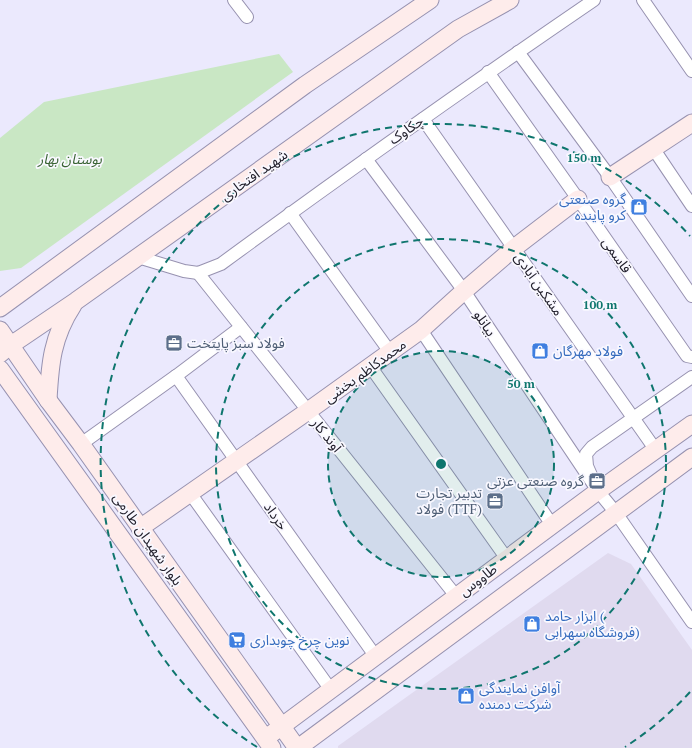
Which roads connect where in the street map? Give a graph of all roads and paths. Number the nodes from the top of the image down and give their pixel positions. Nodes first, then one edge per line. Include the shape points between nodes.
1 (234, 0) edge
2 (430, 0) edge
3 (510, 0) edge
4 (594, 0) edge
5 (643, 0) edge
6 (247, 17) dead end
7 (518, 52) junction
8 (692, 71) edge
9 (488, 72) junction
10 (423, 119) junction
11 (692, 123) edge
12 (653, 148) junction
13 (366, 159) junction
14 (610, 177) junction
15 (578, 199) junction
16 (692, 206) edge
17 (290, 214) junction
18 (514, 248) junction
19 (138, 257) junction
20 (198, 273) junction
21 (464, 291) junction
22 (692, 296) edge
23 (76, 302) junction
24 (0, 308) edge
25 (241, 326) junction
26 (0, 330) edge
27 (421, 330) junction
28 (6, 350) edge
29 (390, 352) junction
30 (692, 356) edge
31 (370, 366) junction
32 (0, 369) edge
33 (176, 376) junction
34 (692, 377) edge
35 (48, 400) junction
36 (308, 411) junction
37 (633, 418) junction
38 (692, 424) edge
39 (81, 444) junction
40 (655, 449) junction
41 (692, 457) edge
42 (236, 461) junction
43 (598, 491) junction
44 (190, 493) junction
45 (616, 513) junction
46 (552, 525) junction
47 (140, 528) junction
48 (507, 559) junction
49 (456, 596) junction
50 (692, 622) edge
51 (376, 657) junction
52 (331, 690) junction
53 (282, 726) junction
54 (269, 743) edge
55 (298, 748) edge

1 - 6 street
2 - 24 main road via 306,85
3 - 19 main road, شهید افتخاری via 458,30
4 - 7 street, چکاوک
5 - 8 street
7 - 9 street, چکاوک
7 - 14 street
9 - 10 street, چکاوک
9 - 15 street, قاسمی
10 - 13 street, چکاوک
10 - 18 street, مشکین آبادی
11 - 12 main road
12 - 14 main road
12 - 16 street
13 - 17 street, چکاوک
13 - 21 street, بیانلو
14 - 22 street
15 - 18 main road, محمدکاظم بخشی
15 - 30 street, قاسمی via 687,356
17 - 20 street, چکاوک via 221,264
17 - 29 street
18 - 21 main road, محمدکاظم بخشی
18 - 37 street, مشکین آبادی
19 - 20 street
19 - 23 main road, شهید افتخاری
20 - 25 street, آوند کار
21 - 27 main road, محمدکاظم بخشی
21 - 43 street, بیانلو
23 - 28 main road, شهید افتخاری
23 - 35 main road via 64,318 56,341 50,363
25 - 33 street
25 - 36 street, آوند کار
26 - 28 main road, بلوار شهیدان طارمی
27 - 29 main road, محمدکاظم بخشی
27 - 46 street
28 - 35 main road, بلوار شهیدان طارمی
29 - 31 main road, محمدکاظم بخشی
31 - 36 main road, محمدکاظم بخشی
31 - 48 street
32 - 54 main road, بلوار شهیدان طارمی
33 - 39 street
33 - 42 street, خرداد
34 - 37 street
35 - 39 main road, بلوار شهیدان طارمی
36 - 42 main road, محمدکاظم بخشی
36 - 49 street, آوند کار
37 - 40 street, مشکین آبادی
37 - 43 street via 586,454 587,466
38 - 40 main road, طاووس
39 - 47 main road, بلوار شهیدان طارمی
40 - 43 main road, طاووس
41 - 45 main road, طاووس
42 - 44 main road, محمدکاظم بخشی
42 - 51 street, خرداد
43 - 45 street
43 - 46 main road, طاووس
44 - 47 main road, محمدکاظم بخشی
44 - 52 street
45 - 50 street
45 - 55 main road, طاووس
46 - 48 main road, طاووس
47 - 53 main road, بلوار شهیدان طارمی
48 - 49 main road, طاووس
49 - 51 main road, طاووس
51 - 52 main road, طاووس
52 - 53 main road, طاووس
53 - 54 main road, طاووس
53 - 55 main road, بلوار شهیدان طارمی

